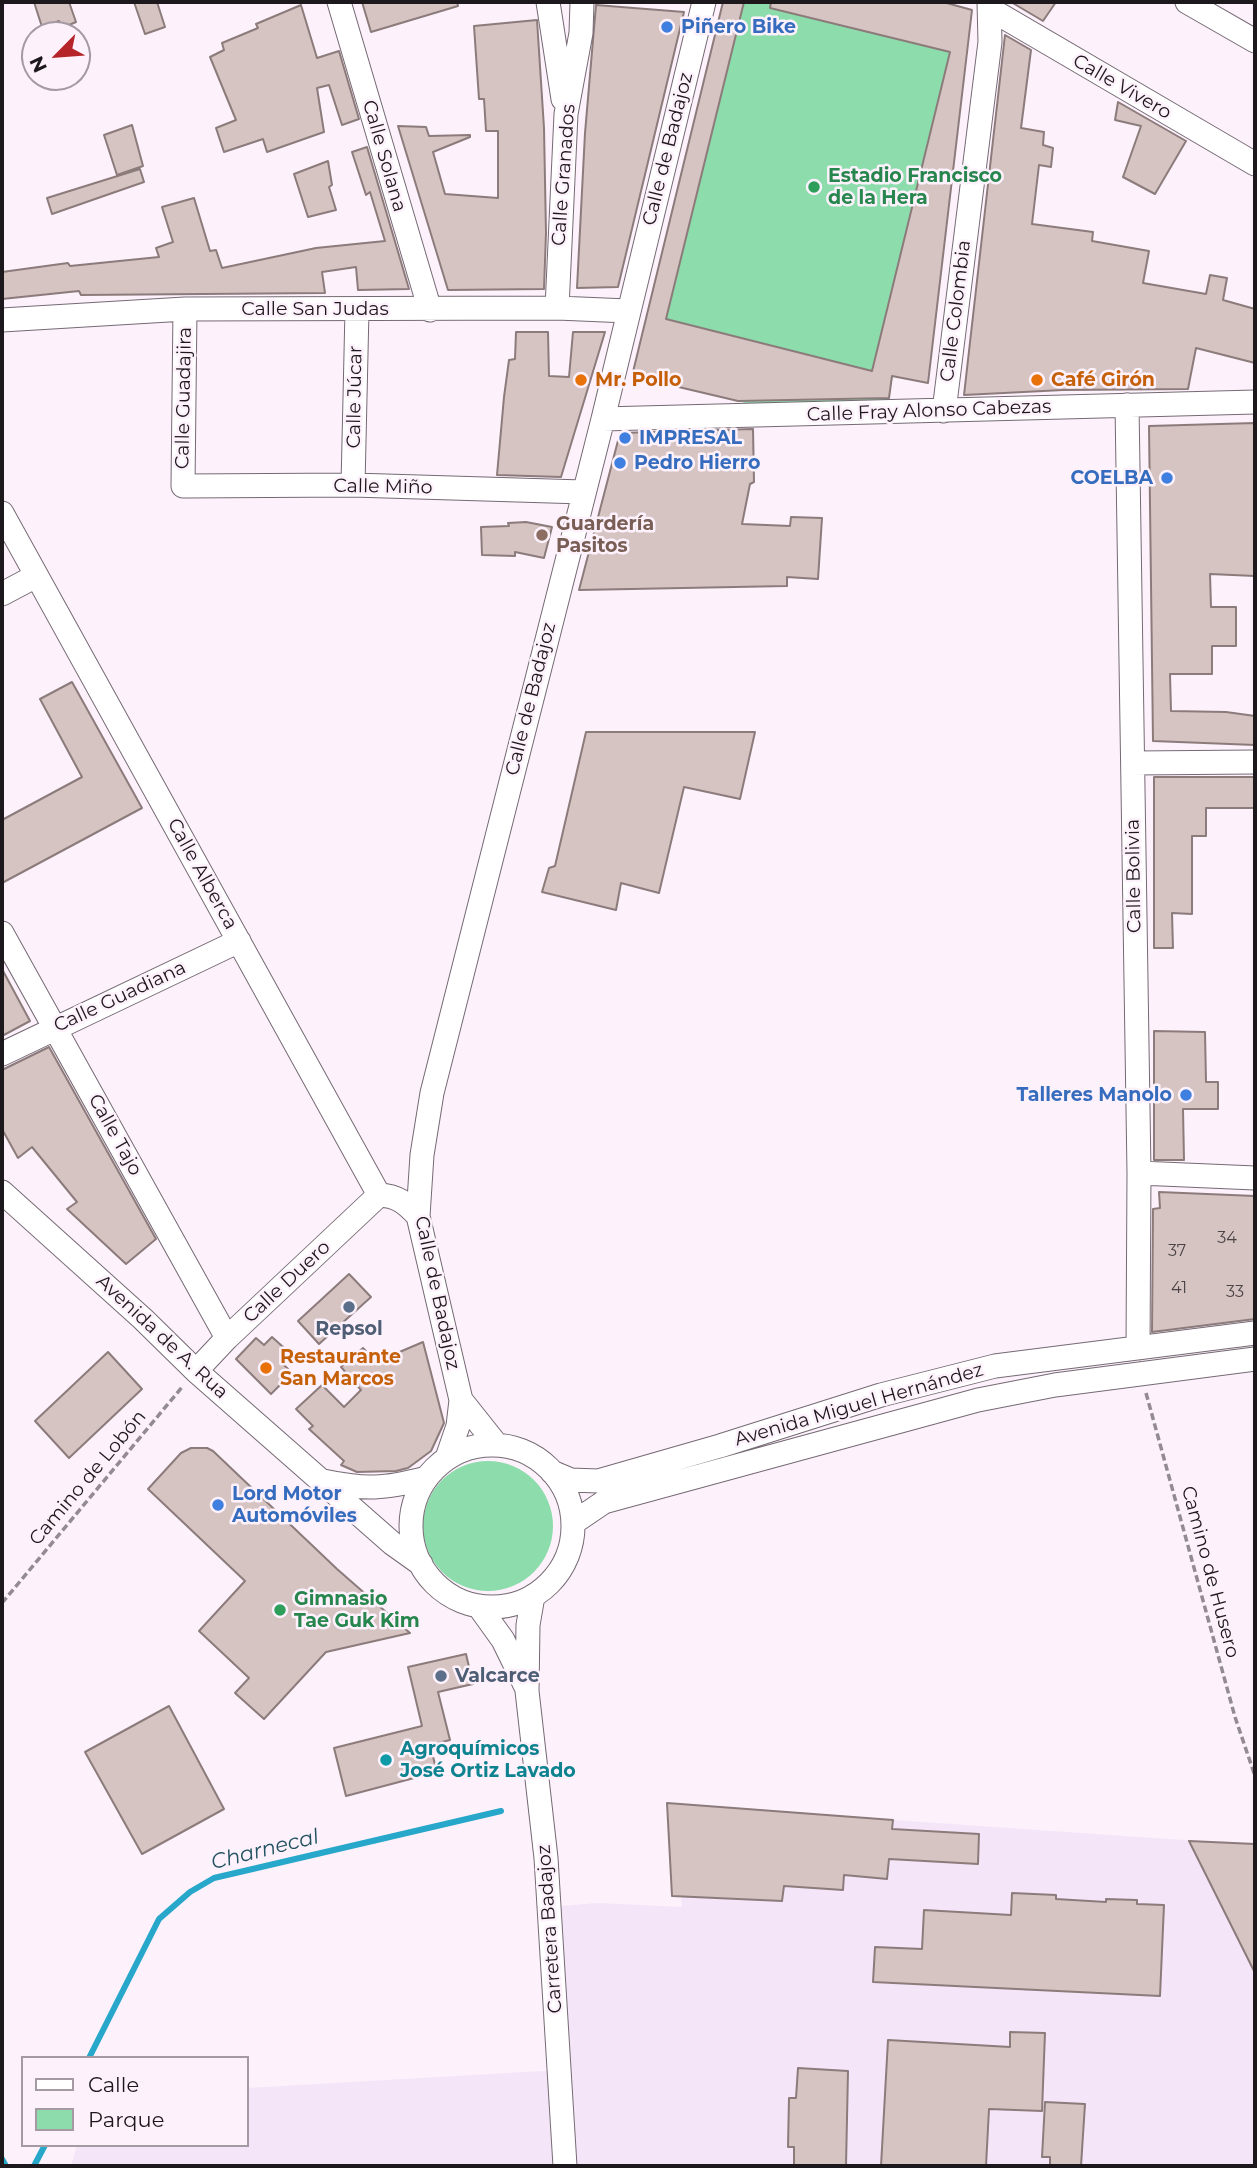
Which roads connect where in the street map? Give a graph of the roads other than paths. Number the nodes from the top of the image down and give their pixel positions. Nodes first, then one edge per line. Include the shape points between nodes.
1 (338, 2) edge
2 (548, 2) edge
3 (582, 2) edge
4 (704, 2) edge
5 (1187, 2) edge
6 (989, 5) edge
7 (1255, 41) edge
8 (566, 114) junction
9 (1255, 164) edge
10 (557, 308) junction
11 (185, 309) junction
12 (357, 310) junction
13 (430, 310) junction
14 (628, 311) junction
15 (2, 320) edge
16 (1255, 402) edge
17 (1127, 405) junction
18 (944, 411) junction
19 (603, 419) junction
20 (353, 485) junction
21 (183, 486) joint
22 (583, 492) junction
23 (2, 513) edge
24 (36, 576) junction
25 (2, 594) edge
26 (1255, 762) edge
27 (1133, 763) junction
28 (2, 933) edge
29 (239, 941) junction
30 (56, 1028) junction
31 (2, 1055) edge
32 (1139, 1172) junction
33 (1255, 1178) edge
34 (2, 1192) edge
35 (379, 1195) junction
36 (418, 1216) junction
37 (1255, 1333) edge
38 (227, 1338) junction
39 (1138, 1348) junction
40 (1255, 1359) edge
41 (196, 1371) junction
42 (461, 1400) junction
43 (496, 1444) junction
44 (447, 1458) junction
45 (552, 1472) junction
46 (426, 1478) junction
47 (323, 1481) junction
48 (573, 1523) junction
49 (421, 1564) junction
50 (533, 1596) junction
51 (480, 1608) junction
52 (527, 1692) junction
53 (565, 2166) edge

1 - 13 street, Calle Solana
2 - 8 street
3 - 8 street, Calle Granados
4 - 14 street, Calle de Badajoz
5 - 7 street
6 - 9 street, Calle Vivero
6 - 18 street, Calle Colombia via 990,42
8 - 10 street, Calle Granados
10 - 13 street, Calle San Judas
10 - 14 street, Calle San Judas
11 - 12 street, Calle San Judas
11 - 15 street, Calle San Judas
11 - 21 street, Calle Guadajira
12 - 13 street, Calle San Judas
12 - 20 street, Calle Júcar
14 - 19 street, Calle de Badajoz
16 - 17 street, Calle Fray Alonso Cabezas
17 - 18 street, Calle Fray Alonso Cabezas
17 - 27 street, Calle Bolivia
18 - 19 street, Calle Fray Alonso Cabezas
19 - 22 street, Calle de Badajoz
20 - 21 street, Calle Miño
20 - 22 street, Calle Miño
22 - 36 street, Calle de Badajoz via 432,1093
23 - 24 street, Calle Alberca
24 - 25 street
24 - 29 street, Calle Alberca
26 - 27 street
27 - 32 street, Calle Bolivia
28 - 30 street, Calle Tajo
29 - 30 street, Calle Guadiana
29 - 35 street, Calle Alberca
30 - 31 street, Calle Guadiana
30 - 38 street, Calle Tajo
32 - 33 street
32 - 39 street, Calle Bolivia
34 - 41 street, Avenida de A. Rua
35 - 36 street via 404,1201
35 - 38 street, Calle Duero
36 - 42 street, Calle de Badajoz
37 - 39 street, Avenida Miguel Hernández
38 - 41 street, Calle Duero
39 - 45 street, Avenida Miguel Hernández via 995,1366 881,1395 598,1481 571,1480
40 - 48 street, Avenida Miguel Hernández via 1055,1385 978,1400 604,1502
41 - 47 street, Avenida de A. Rua
42 - 43 street, Calle de Badajoz
42 - 44 street, Calle de Badajoz
43 - 44 street via 468,1447
43 - 45 street via 524,1450
44 - 46 street
45 - 48 street via 572,1502
46 - 47 street, Avenida de A. Rua via 361,1489
46 - 49 street via 413,1506 411,1534
47 - 49 street, Avenida de A. Rua
48 - 50 street via 567,1559 553,1580
49 - 51 street via 435,1584
50 - 51 street via 509,1606
50 - 52 street, Carretera Badajoz
51 - 52 street, Carretera Badajoz via 503,1640
52 - 53 street, Carretera Badajoz via 546,1858

